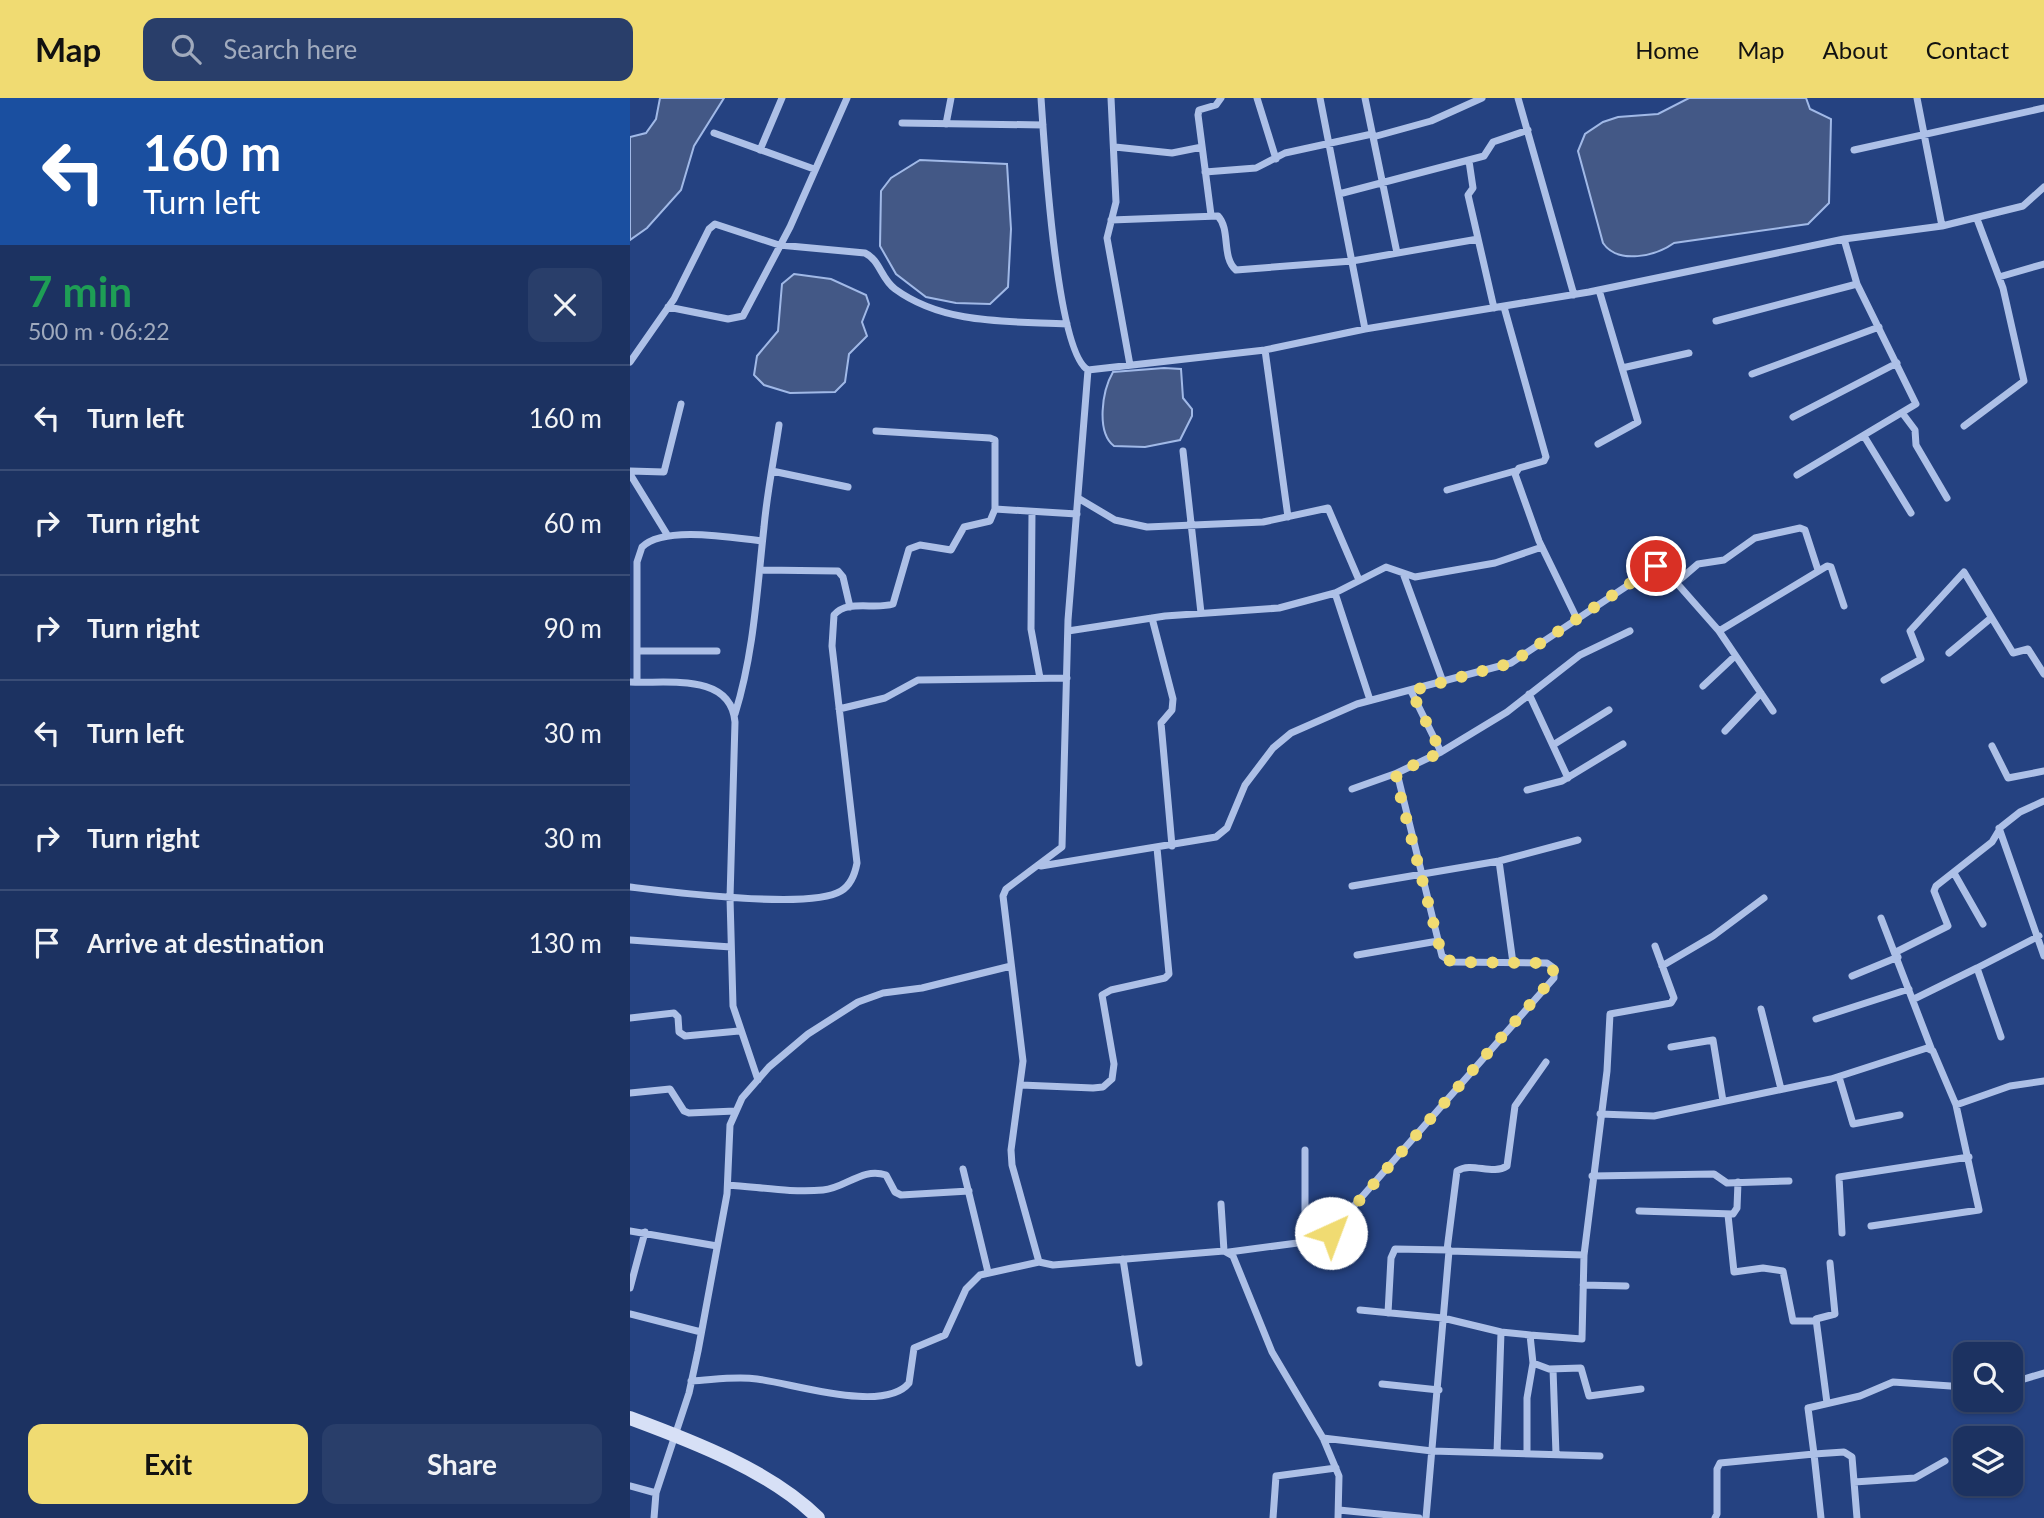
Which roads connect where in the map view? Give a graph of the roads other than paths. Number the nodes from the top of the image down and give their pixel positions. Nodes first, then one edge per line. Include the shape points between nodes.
1 (782, 98) edge
2 (846, 98) edge
3 (951, 98) edge
4 (1041, 98) edge
5 (1111, 98) edge
6 (1221, 98) edge
7 (1257, 98) edge
8 (1320, 98) edge
9 (1364, 98) edge
10 (1482, 98) edge
11 (1518, 98) edge
12 (1917, 98) edge
13 (2044, 108) edge
14 (902, 123) dead end
15 (946, 124) junction
16 (1043, 125) junction
17 (1528, 130) junction
18 (714, 133) dead end
19 (1925, 135) junction
20 (1373, 136) junction
21 (1329, 142) junction
22 (1115, 147) junction
23 (1202, 147) junction
24 (760, 150) junction
25 (1854, 150) dead end
26 (1276, 159) junction
27 (1469, 161) junction
28 (814, 169) junction
29 (1205, 172) junction
30 (1383, 183) junction
31 (2044, 187) edge
32 (1339, 194) junction
33 (1211, 215) junction
34 (1977, 219) junction
35 (1111, 220) junction
36 (1942, 226) junction
37 (1478, 239) junction
38 (1844, 239) junction
39 (779, 246) junction
40 (1397, 253) junction
41 (1352, 261) junction
42 (2044, 264) edge
43 (1999, 277) junction
44 (1857, 284) junction
45 (1599, 290) junction
46 (1574, 295) junction
47 (668, 307) junction
48 (1504, 307) junction
49 (1494, 308) junction
50 (1716, 321) dead end
51 (1067, 324) junction
52 (1879, 327) junction
53 (1364, 329) junction
54 (1265, 350) junction
55 (1689, 353) dead end
56 (630, 362) edge
57 (1897, 363) junction
58 (1130, 365) junction
59 (1622, 368) junction
60 (1088, 370) junction
61 (1752, 374) dead end
62 (681, 404) dead end
63 (1903, 414) junction
64 (1793, 417) dead end
65 (779, 425) dead end
66 (1964, 426) dead end
67 (876, 431) dead end
68 (1864, 436) junction
69 (1598, 444) dead end
70 (1182, 450) dead end
71 (772, 471) junction
72 (1515, 471) junction
73 (630, 472) edge
74 (1797, 475) dead end
75 (848, 487) dead end
76 (1447, 490) dead end
77 (1078, 498) junction
78 (1947, 498) dead end
79 (995, 509) junction
80 (1032, 512) junction
81 (1912, 513) dead end
82 (1077, 514) junction
83 (1288, 517) junction
84 (1193, 524) junction
85 (668, 537) junction
86 (762, 541) junction
87 (1542, 547) junction
88 (760, 569) junction
89 (1818, 570) junction
90 (1403, 573) junction
91 (1359, 580) junction
92 (1677, 582) junction
93 (1335, 593) junction
94 (1844, 606) dead end
95 (850, 607) junction
96 (1201, 613) junction
97 (1152, 618) junction
98 (1991, 618) junction
99 (1577, 619) junction
100 (1068, 631) junction
101 (1630, 631) dead end
102 (1718, 631) junction
103 (717, 650) dead end
104 (637, 651) junction
105 (1950, 653) dead end
106 (1735, 656) junction
107 (2044, 674) edge
108 (1040, 678) junction
109 (1067, 678) junction
110 (1884, 680) dead end
111 (634, 682) edge
112 (1443, 682) junction
113 (1703, 686) dead end
114 (1411, 691) junction
115 (1761, 693) junction
116 (1529, 694) junction
117 (1370, 700) junction
118 (839, 709) junction
119 (1609, 710) dead end
120 (1773, 711) dead end
121 (734, 715) junction
122 (1725, 731) dead end
123 (1623, 744) dead end
124 (1553, 745) junction
125 (1992, 746) dead end
126 (1441, 752) junction
127 (2044, 771) edge
128 (1397, 773) junction
129 (1568, 778) junction
130 (1352, 789) dead end
131 (1527, 790) dead end
132 (2044, 801) edge
133 (1999, 828) junction
134 (1578, 840) dead end
135 (1171, 846) junction
136 (1157, 848) junction
137 (1499, 861) junction
138 (1037, 867) junction
139 (1954, 873) junction
140 (1421, 875) junction
141 (1352, 886) dead end
142 (630, 887) edge
143 (730, 898) junction
144 (1764, 898) dead end
145 (1881, 918) dead end
146 (1983, 924) dead end
147 (2039, 936) junction
148 (630, 940) edge
149 (1438, 942) junction
150 (1655, 946) dead end
151 (731, 947) junction
152 (1897, 954) junction
153 (1357, 955) dead end
154 (2044, 956) edge
155 (1513, 963) junction
156 (1011, 966) junction
157 (1662, 966) junction
158 (1977, 968) junction
159 (1852, 976) dead end
160 (1909, 989) junction
161 (1914, 999) junction
162 (1761, 1009) dead end
163 (630, 1018) edge
164 (1816, 1019) dead end
165 (739, 1031) junction
166 (2001, 1037) dead end
167 (1671, 1047) dead end
168 (1931, 1048) junction
169 (1546, 1062) dead end
170 (1839, 1077) junction
171 (758, 1080) junction
172 (2044, 1081) edge
173 (1021, 1085) junction
174 (1781, 1089) junction
175 (630, 1093) edge
176 (1723, 1101) junction
177 (1956, 1105) junction
178 (735, 1111) junction
179 (1600, 1114) junction
180 (1900, 1115) dead end
181 (1306, 1150) dead end
182 (1969, 1157) junction
183 (963, 1169) dead end
184 (1592, 1176) junction
185 (1790, 1181) dead end
186 (1738, 1182) junction
187 (728, 1185) junction
188 (969, 1191) junction
189 (1221, 1204) dead end
190 (1639, 1211) dead end
191 (1728, 1214) junction
192 (1871, 1226) dead end
193 (630, 1230) edge
194 (645, 1232) junction
195 (1842, 1233) dead end
196 (1305, 1242) junction
197 (717, 1246) junction
198 (1448, 1250) junction
199 (1227, 1251) junction
200 (1584, 1255) junction
201 (1123, 1259) junction
202 (1039, 1262) junction
203 (1830, 1264) dead end
204 (988, 1272) junction
205 (1583, 1285) junction
206 (1626, 1286) dead end
207 (630, 1288) edge
208 (1360, 1310) dead end
209 (1388, 1313) junction
210 (630, 1314) edge
211 (1443, 1318) junction
212 (1816, 1321) junction
213 (701, 1332) junction
214 (1501, 1332) junction
215 (1530, 1335) junction
216 (1139, 1363) dead end
217 (1533, 1363) junction
218 (1553, 1369) junction
219 (2044, 1373) edge
220 (2023, 1379) edge
221 (691, 1381) junction
222 (1382, 1384) dead end
223 (1953, 1386) edge
224 (1641, 1389) dead end
225 (1439, 1390) junction
226 (1827, 1403) junction
227 (630, 1418) edge
228 (673, 1434) junction
229 (1323, 1438) junction
230 (1432, 1451) junction
231 (1497, 1453) junction
232 (1527, 1454) junction
233 (1556, 1454) junction
234 (1814, 1454) junction
235 (1600, 1456) dead end
236 (1944, 1461) dead end
237 (1336, 1468) junction
238 (1854, 1482) junction
239 (630, 1486) edge
240 (656, 1493) junction
241 (1338, 1514) edge
242 (654, 1518) edge
243 (818, 1518) edge
244 (1273, 1518) edge
245 (1419, 1518) edge
246 (1426, 1518) edge
247 (1716, 1518) edge
248 (1821, 1518) edge
249 (1857, 1518) edge

1 - 24 street
2 - 28 street
3 - 15 street
4 - 16 street
5 - 22 street
6 - 23 street via 1198,112
7 - 26 street
8 - 21 street
9 - 20 street
10 - 20 street via 1431,121
11 - 17 street
12 - 19 street
13 - 19 street
14 - 15 street
15 - 16 street
16 - 51 street via 1048,208
17 - 27 street via 1493,142 1487,154
17 - 46 street
18 - 24 street
19 - 25 street
19 - 36 street
20 - 21 street
20 - 30 street
21 - 26 street
21 - 32 street
22 - 23 street via 1172,153
22 - 35 street via 1116,208
23 - 29 street
24 - 28 street
26 - 29 street via 1256,168
27 - 30 street
27 - 37 street via 1473,188 1468,195
28 - 39 street
29 - 33 street
30 - 32 street
30 - 40 street
31 - 34 street via 2023,206
32 - 41 street
33 - 35 street
33 - 41 street via 1221,218 1230,263 1236,270
34 - 36 street
34 - 43 street
35 - 58 street via 1107,238
36 - 38 street
37 - 40 street
37 - 49 street
38 - 44 street
38 - 45 street
39 - 47 street via 739,319
39 - 47 street via 712,225
39 - 51 street via 865,253 873,257 895,289 934,310
40 - 41 street
41 - 53 street
42 - 43 street
43 - 66 street via 2024,381
44 - 50 street
44 - 52 street
45 - 46 street
45 - 59 street
46 - 48 street
47 - 56 street
48 - 49 street
48 - 72 street via 1546,457
49 - 53 street
51 - 60 street via 1078,361
52 - 57 street
52 - 61 street
53 - 54 street
54 - 58 street
54 - 83 street
55 - 59 street
57 - 63 street via 1917,402
57 - 64 street
58 - 60 street
59 - 69 street via 1638,422
60 - 77 street
62 - 73 street via 664,472
63 - 68 street
63 - 78 street via 1915,429 1916,445
65 - 71 street
67 - 79 street via 995,440
68 - 74 street
68 - 81 street
70 - 84 street
71 - 75 street
71 - 86 street
72 - 76 street
72 - 87 street
73 - 85 street
77 - 82 street
77 - 84 street via 1135,526
79 - 80 street
79 - 95 street via 989,521 964,527 951,550 920,545 909,549 893,604
80 - 82 street
80 - 108 street via 1031,629
82 - 100 street
83 - 84 street
83 - 91 street via 1328,508
84 - 96 street
85 - 86 street
85 - 104 street via 647,542 639,554
86 - 88 street
87 - 90 street via 1487,565 1415,577
87 - 99 street
88 - 95 street via 838,571
88 - 121 street via 746,674
89 - 92 street via 1805,530 1800,528 1755,538 1724,560 1698,564
89 - 94 street via 1831,567
89 - 102 street
90 - 91 street via 1386,567
90 - 112 street
91 - 93 street
92 - 99 street via 1660,564
92 - 102 street
93 - 96 street via 1279,608
93 - 117 street
95 - 118 street via 836,611 832,627
96 - 97 street
97 - 100 street
97 - 135 street via 1173,699 1172,710 1161,723
98 - 105 street
98 - 107 street via 2013,653 2028,649
98 - 110 street via 1968,574 1962,573 1910,631 1921,659
99 - 112 street via 1511,663
100 - 109 street
101 - 116 street via 1580,655
102 - 106 street
103 - 104 street
104 - 111 street
106 - 113 street
106 - 115 street
108 - 109 street
108 - 118 street via 918,680 885,698
109 - 138 street via 1062,846
111 - 121 street via 716,688 731,703
112 - 114 street
114 - 117 street
114 - 126 street
115 - 120 street
115 - 122 street
116 - 124 street
116 - 126 street
117 - 135 street via 1312,722 1273,748 1245,785 1222,834
118 - 143 street via 857,863 848,886 820,897
119 - 124 street
121 - 143 street
123 - 129 street
124 - 129 street
125 - 127 street via 2008,778
126 - 128 street
128 - 130 street
128 - 140 street
129 - 131 street
132 - 133 street
133 - 139 street via 1992,842
133 - 147 street
134 - 137 street
135 - 136 street
136 - 138 street
136 - 173 street via 1169,974 1102,995 1114,1064 1112,1079 1093,1088
137 - 140 street
137 - 155 street
138 - 156 street via 1003,895
139 - 146 street
139 - 152 street via 1934,891 1948,926
140 - 141 street
140 - 149 street
142 - 143 street
143 - 151 street
144 - 157 street
145 - 152 street
147 - 154 street
147 - 158 street
148 - 151 street
149 - 153 street
149 - 155 street via 1446,961
150 - 157 street
151 - 165 street via 733,1006
152 - 159 street
152 - 160 street
155 - 196 street via 1551,964 1553,978 1331,1233
156 - 171 street via 858,1002 807,1034
156 - 173 street via 1023,1061
157 - 179 street via 1673,1000 1609,1014
158 - 161 street
158 - 166 street
160 - 161 street
160 - 164 street
161 - 168 street
162 - 174 street
163 - 165 street via 674,1013 679,1032 685,1036
165 - 171 street
167 - 176 street via 1713,1041
168 - 170 street
168 - 177 street
169 - 198 street via 1515,1106 1507,1166 1457,1171
170 - 174 street
170 - 180 street via 1853,1124
171 - 178 street
172 - 177 street via 2010,1086
173 - 202 street via 1011,1159
174 - 176 street
175 - 178 street via 670,1089 689,1113
176 - 179 street via 1654,1115
177 - 182 street
178 - 187 street via 730,1125
179 - 184 street
181 - 196 street
182 - 192 street via 1979,1210
182 - 195 street via 1839,1177
183 - 188 street
184 - 186 street via 1714,1174 1727,1183
184 - 200 street
185 - 186 street
186 - 191 street via 1737,1208
187 - 188 street via 823,1191 859,1175 878,1173 886,1175 898,1195
187 - 197 street
188 - 204 street
189 - 199 street
190 - 191 street
191 - 212 street via 1734,1272 1783,1271 1793,1321
193 - 194 street
194 - 197 street
194 - 207 street
196 - 199 street
197 - 213 street
198 - 200 street
198 - 209 street via 1395,1249
198 - 211 street
199 - 201 street
199 - 229 street via 1265,1337
200 - 205 street
201 - 202 street
201 - 216 street
202 - 204 street
203 - 212 street via 1835,1314 1816,1317
204 - 221 street via 967,1289 945,1335 914,1348 909,1383 895,1394 859,1396 742,1378
205 - 206 street
205 - 215 street via 1582,1339
208 - 209 street
209 - 211 street
210 - 213 street
211 - 214 street
211 - 225 street
212 - 226 street
213 - 221 street
214 - 215 street
214 - 231 street
215 - 217 street
217 - 218 street
217 - 232 street via 1527,1398
218 - 224 street via 1581,1368 1590,1396
218 - 233 street
219 - 220 street
221 - 228 street
222 - 225 street
223 - 226 street via 1893,1382
225 - 230 street
226 - 234 street via 1808,1408
227 - 228 street
228 - 240 street
228 - 243 street via 775,1483
229 - 230 street
229 - 237 street
230 - 231 street
230 - 246 street
231 - 232 street
232 - 233 street
233 - 235 street
234 - 238 street via 1851,1454
234 - 247 street via 1720,1462
234 - 248 street
236 - 238 street via 1915,1478
237 - 241 street
237 - 244 street via 1276,1476
238 - 249 street
239 - 240 street
240 - 242 street
241 - 245 street

